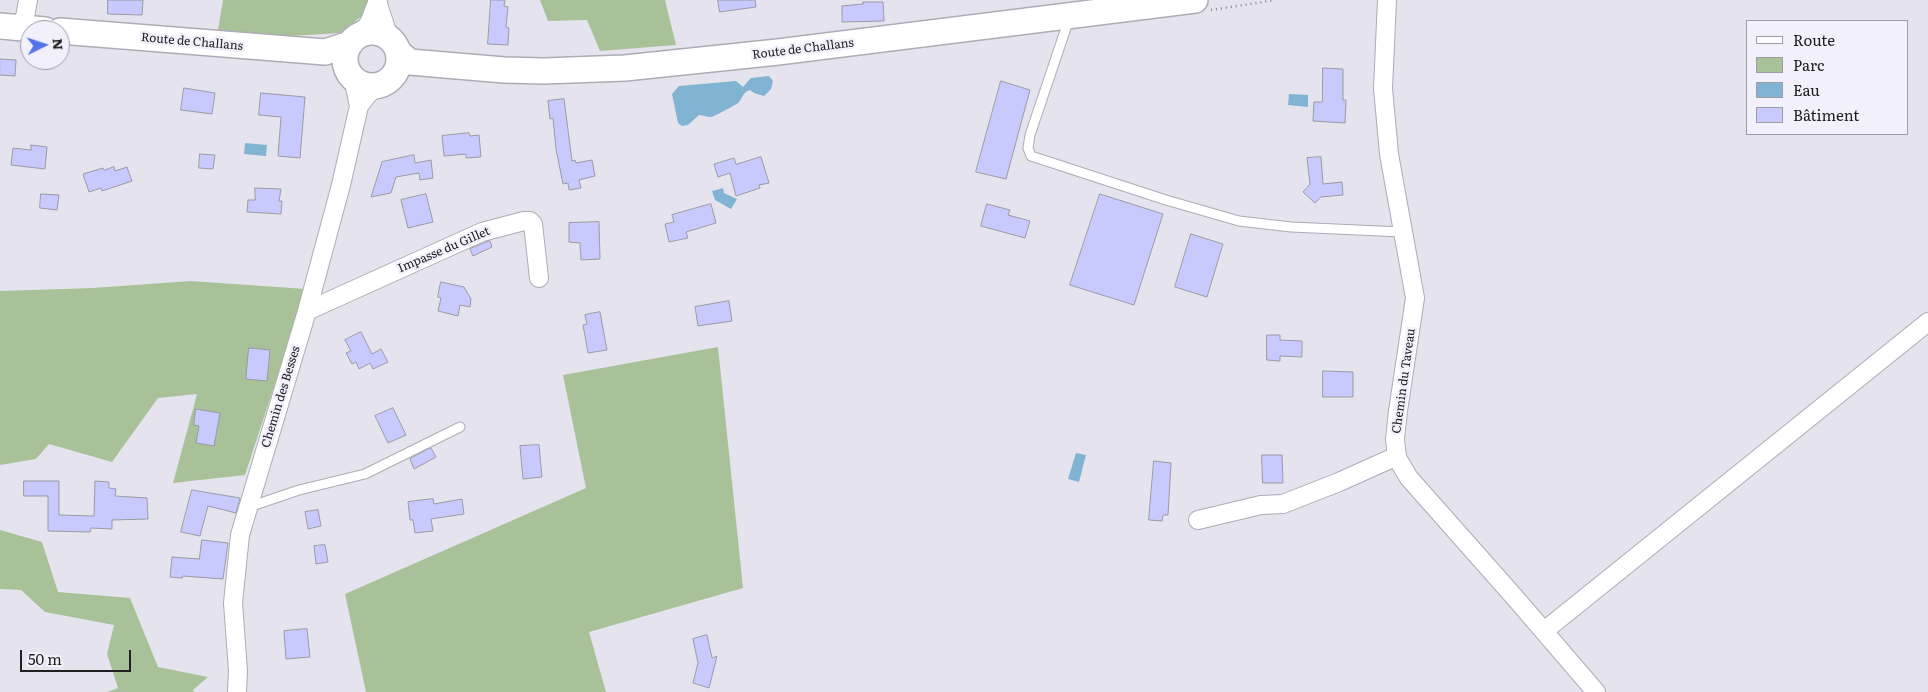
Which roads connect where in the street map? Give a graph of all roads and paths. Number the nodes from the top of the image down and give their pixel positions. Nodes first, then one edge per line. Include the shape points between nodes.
1 (28, 0) edge
2 (1195, 0) edge
3 (1387, 0) edge
4 (378, 2) edge
5 (1070, 16) junction
6 (24, 20) edge
7 (70, 32) edge
8 (353, 55) junction
9 (395, 62) junction
10 (359, 106) junction
11 (1402, 232) junction
12 (539, 278) dead end
13 (307, 311) junction
14 (1928, 322) edge
15 (460, 427) dead end
16 (1397, 456) junction
17 (249, 507) junction
18 (1198, 520) dead end
19 (1544, 631) junction
20 (237, 692) edge
21 (1596, 692) edge

1 - 6 street
2 - 5 main road, Route de Challans
3 - 11 street, Chemin du Taveau via 1382,88
4 - 8 street
4 - 9 street
5 - 9 main road, Route de Challans via 624,68 512,70
5 - 11 lane via 1030,135 1028,148 1031,156 1239,221
7 - 8 main road, Route de Challans
8 - 9 main road, Route de Challans via 376,32
8 - 9 main road, Route de Challans via 366,85 372,86
8 - 10 street, Chemin des Besses
9 - 10 street
10 - 13 street, Chemin des Besses
11 - 16 street, Chemin du Taveau via 1415,298 1398,411
12 - 13 street, Impasse du Gillet via 530,221 482,232
13 - 17 street, Chemin des Besses
14 - 19 street
15 - 17 lane via 365,474 299,490
16 - 18 street via 1283,504 1261,505
16 - 19 street, Chemin du Taveau via 1409,478
17 - 20 street, Chemin des Besses via 240,535 232,603
19 - 21 street, Chemin du Taveau

